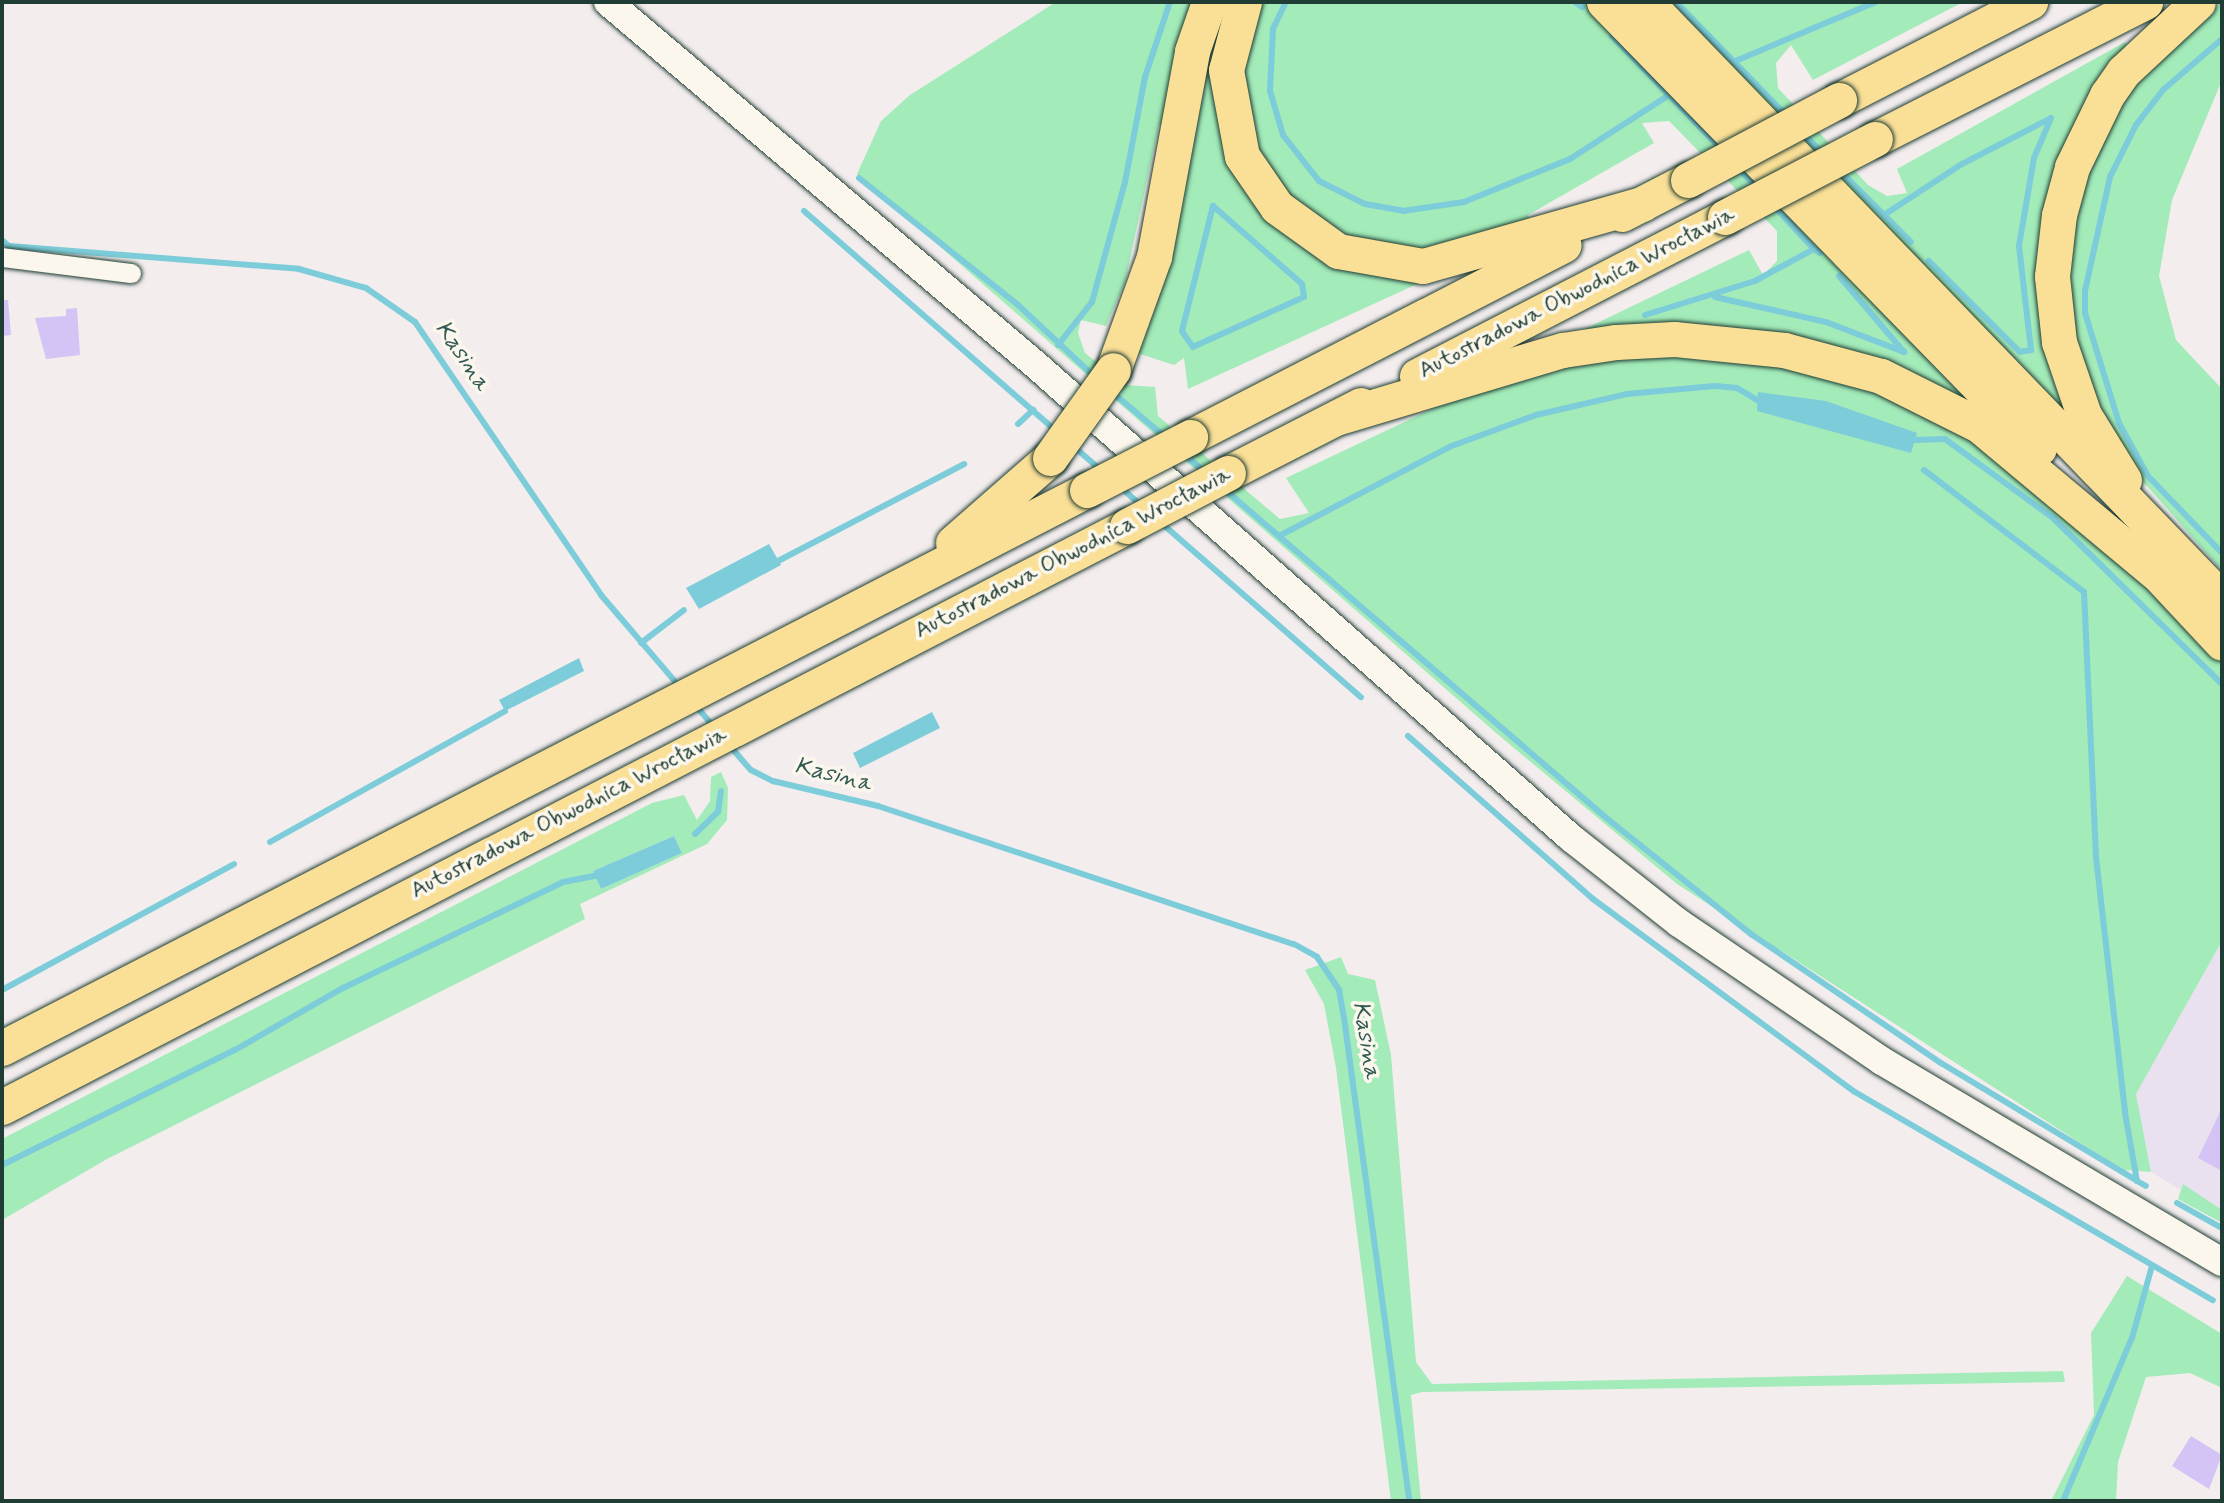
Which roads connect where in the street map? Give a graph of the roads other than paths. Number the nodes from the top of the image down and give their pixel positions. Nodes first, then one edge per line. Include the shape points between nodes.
1 (608, 2) edge
2 (1209, 2) edge
3 (1244, 2) edge
4 (1604, 2) edge
5 (1646, 2) edge
6 (2031, 2) edge
7 (2145, 2) edge
8 (2198, 2) edge
9 (1642, 204) junction
10 (2, 257) edge
11 (131, 273) dead end
12 (1339, 417) junction
13 (2155, 572) junction
14 (907, 582) junction
15 (2222, 596) edge
16 (2222, 643) edge
17 (2, 1048) edge
18 (2, 1107) edge
19 (2222, 1262) edge

1 - 19 main road via 1047,375 1582,847 1679,923 1882,1061 2148,1223
2 - 14 highway, bridge via 1192,51 1154,257 1113,370 1051,458
3 - 9 highway via 1226,70 1242,156 1276,207 1338,251 1423,266
4 - 13 highway via 2097,503
5 - 15 highway
6 - 9 highway, bridge
7 - 12 highway, Autostradowa Obwodnica Wrocławia, bridge
8 - 15 highway via 2124,71 2088,127 2059,215 2052,276 2059,342 2084,415 2125,482
9 - 14 highway, bridge
10 - 11 street
12 - 13 highway via 1563,350 1616,342 1674,339 1784,350 1881,376 1979,425
12 - 18 highway, Autostradowa Obwodnica Wrocławia, bridge
13 - 16 highway
14 - 17 highway

